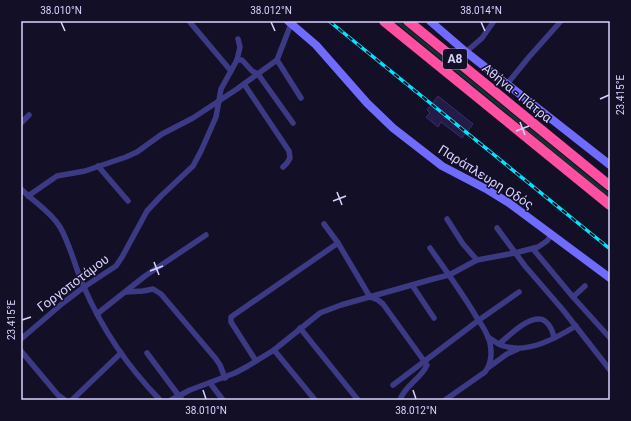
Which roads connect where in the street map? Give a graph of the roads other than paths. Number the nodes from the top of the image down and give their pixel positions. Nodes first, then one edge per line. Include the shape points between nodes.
1 (189, 21) edge
2 (384, 21) edge
3 (408, 21) edge
4 (430, 21) edge
5 (494, 21) edge
6 (561, 21) edge
7 (290, 22) edge
8 (238, 39) dead end
9 (466, 52) junction
10 (237, 60) junction
11 (277, 60) junction
12 (231, 71) junction
13 (258, 74) junction
14 (244, 84) junction
15 (507, 84) junction
16 (301, 98) dead end
17 (219, 101) junction
18 (29, 115) dead end
19 (21, 123) edge
20 (292, 123) dead end
21 (610, 165) edge
22 (98, 166) junction
23 (282, 166) dead end
24 (608, 183) edge
25 (21, 189) edge
26 (28, 196) junction
27 (128, 201) dead end
28 (607, 207) edge
29 (447, 219) dead end
30 (324, 224) dead end
31 (497, 228) dead end
32 (552, 234) junction
33 (206, 235) dead end
34 (338, 243) junction
35 (430, 248) dead end
36 (533, 249) junction
37 (516, 253) junction
38 (477, 260) junction
39 (449, 275) junction
40 (610, 278) edge
41 (412, 285) junction
42 (585, 286) dead end
43 (84, 287) junction
44 (126, 292) junction
45 (519, 292) dead end
46 (370, 297) junction
47 (573, 297) junction
48 (97, 314) junction
49 (434, 318) dead end
50 (479, 320) junction
51 (576, 326) junction
52 (300, 328) junction
53 (488, 336) junction
54 (21, 338) edge
55 (554, 338) junction
56 (610, 338) edge
57 (499, 344) junction
58 (522, 348) junction
59 (274, 350) junction
60 (21, 352) edge
61 (121, 353) junction
62 (147, 353) dead end
63 (256, 361) junction
64 (425, 361) junction
65 (489, 367) junction
66 (610, 370) edge
67 (225, 378) junction
68 (210, 383) junction
69 (393, 385) dead end
70 (180, 398) edge
71 (65, 400) edge
72 (72, 400) edge
73 (160, 400) edge
74 (171, 400) edge
75 (223, 400) edge
76 (316, 400) edge
77 (358, 400) edge
78 (400, 400) edge
79 (444, 400) edge

1 - 12 street
2 - 28 highway, Α8 via 591,190
3 - 24 highway, Αθήνα - Πάτρα / Α8
4 - 9 main road
5 - 9 street via 482,38
6 - 15 street
7 - 11 street
7 - 32 main road, Παράπλευρη Οδός via 316,45 367,103 393,128 442,166 504,200
8 - 10 street via 240,47
9 - 15 main road
10 - 12 street, Γοργοποτάμου
10 - 13 street via 242,60
11 - 13 street
11 - 16 street
12 - 17 street, Γοργοποτάμου via 221,89
13 - 14 street
13 - 20 street
14 - 17 street
14 - 23 street via 289,151 290,158
15 - 21 main road
17 - 22 street via 162,134 137,152
17 - 43 street, Γοργοποτάμου via 216,117 193,166 147,211 118,262
18 - 19 street
22 - 26 street via 57,176
22 - 27 street
25 - 26 street
26 - 43 street via 60,227
29 - 38 street
30 - 34 street
31 - 37 street
32 - 36 street via 544,244
32 - 40 main road, Παράπλευρη Οδός
33 - 44 street via 152,270
34 - 46 street
34 - 63 street via 231,317 231,322
35 - 39 street
36 - 37 street
36 - 47 street
37 - 38 street
37 - 51 street
38 - 39 street
39 - 41 street
39 - 50 street
41 - 46 street
41 - 49 street
42 - 47 street
43 - 48 street
43 - 54 street, Γοργοποτάμου
44 - 48 street
44 - 67 street via 153,289 161,294 216,359
45 - 50 street
46 - 52 street via 330,308 314,316
46 - 64 street via 383,304
47 - 56 street
48 - 61 street
50 - 53 street
50 - 64 street
51 - 55 street
51 - 66 street
52 - 59 street
52 - 77 street
53 - 57 street
53 - 65 street via 491,358
55 - 57 street via 552,327 538,319 520,327
55 - 58 street
57 - 58 street via 510,348
58 - 65 street via 507,354
59 - 63 street
59 - 76 street
60 - 71 street
61 - 72 street
61 - 73 street
62 - 70 street
63 - 67 street
64 - 69 street
64 - 78 street via 426,368 410,384
65 - 79 street
67 - 68 street
68 - 70 street
68 - 75 street
70 - 74 street

